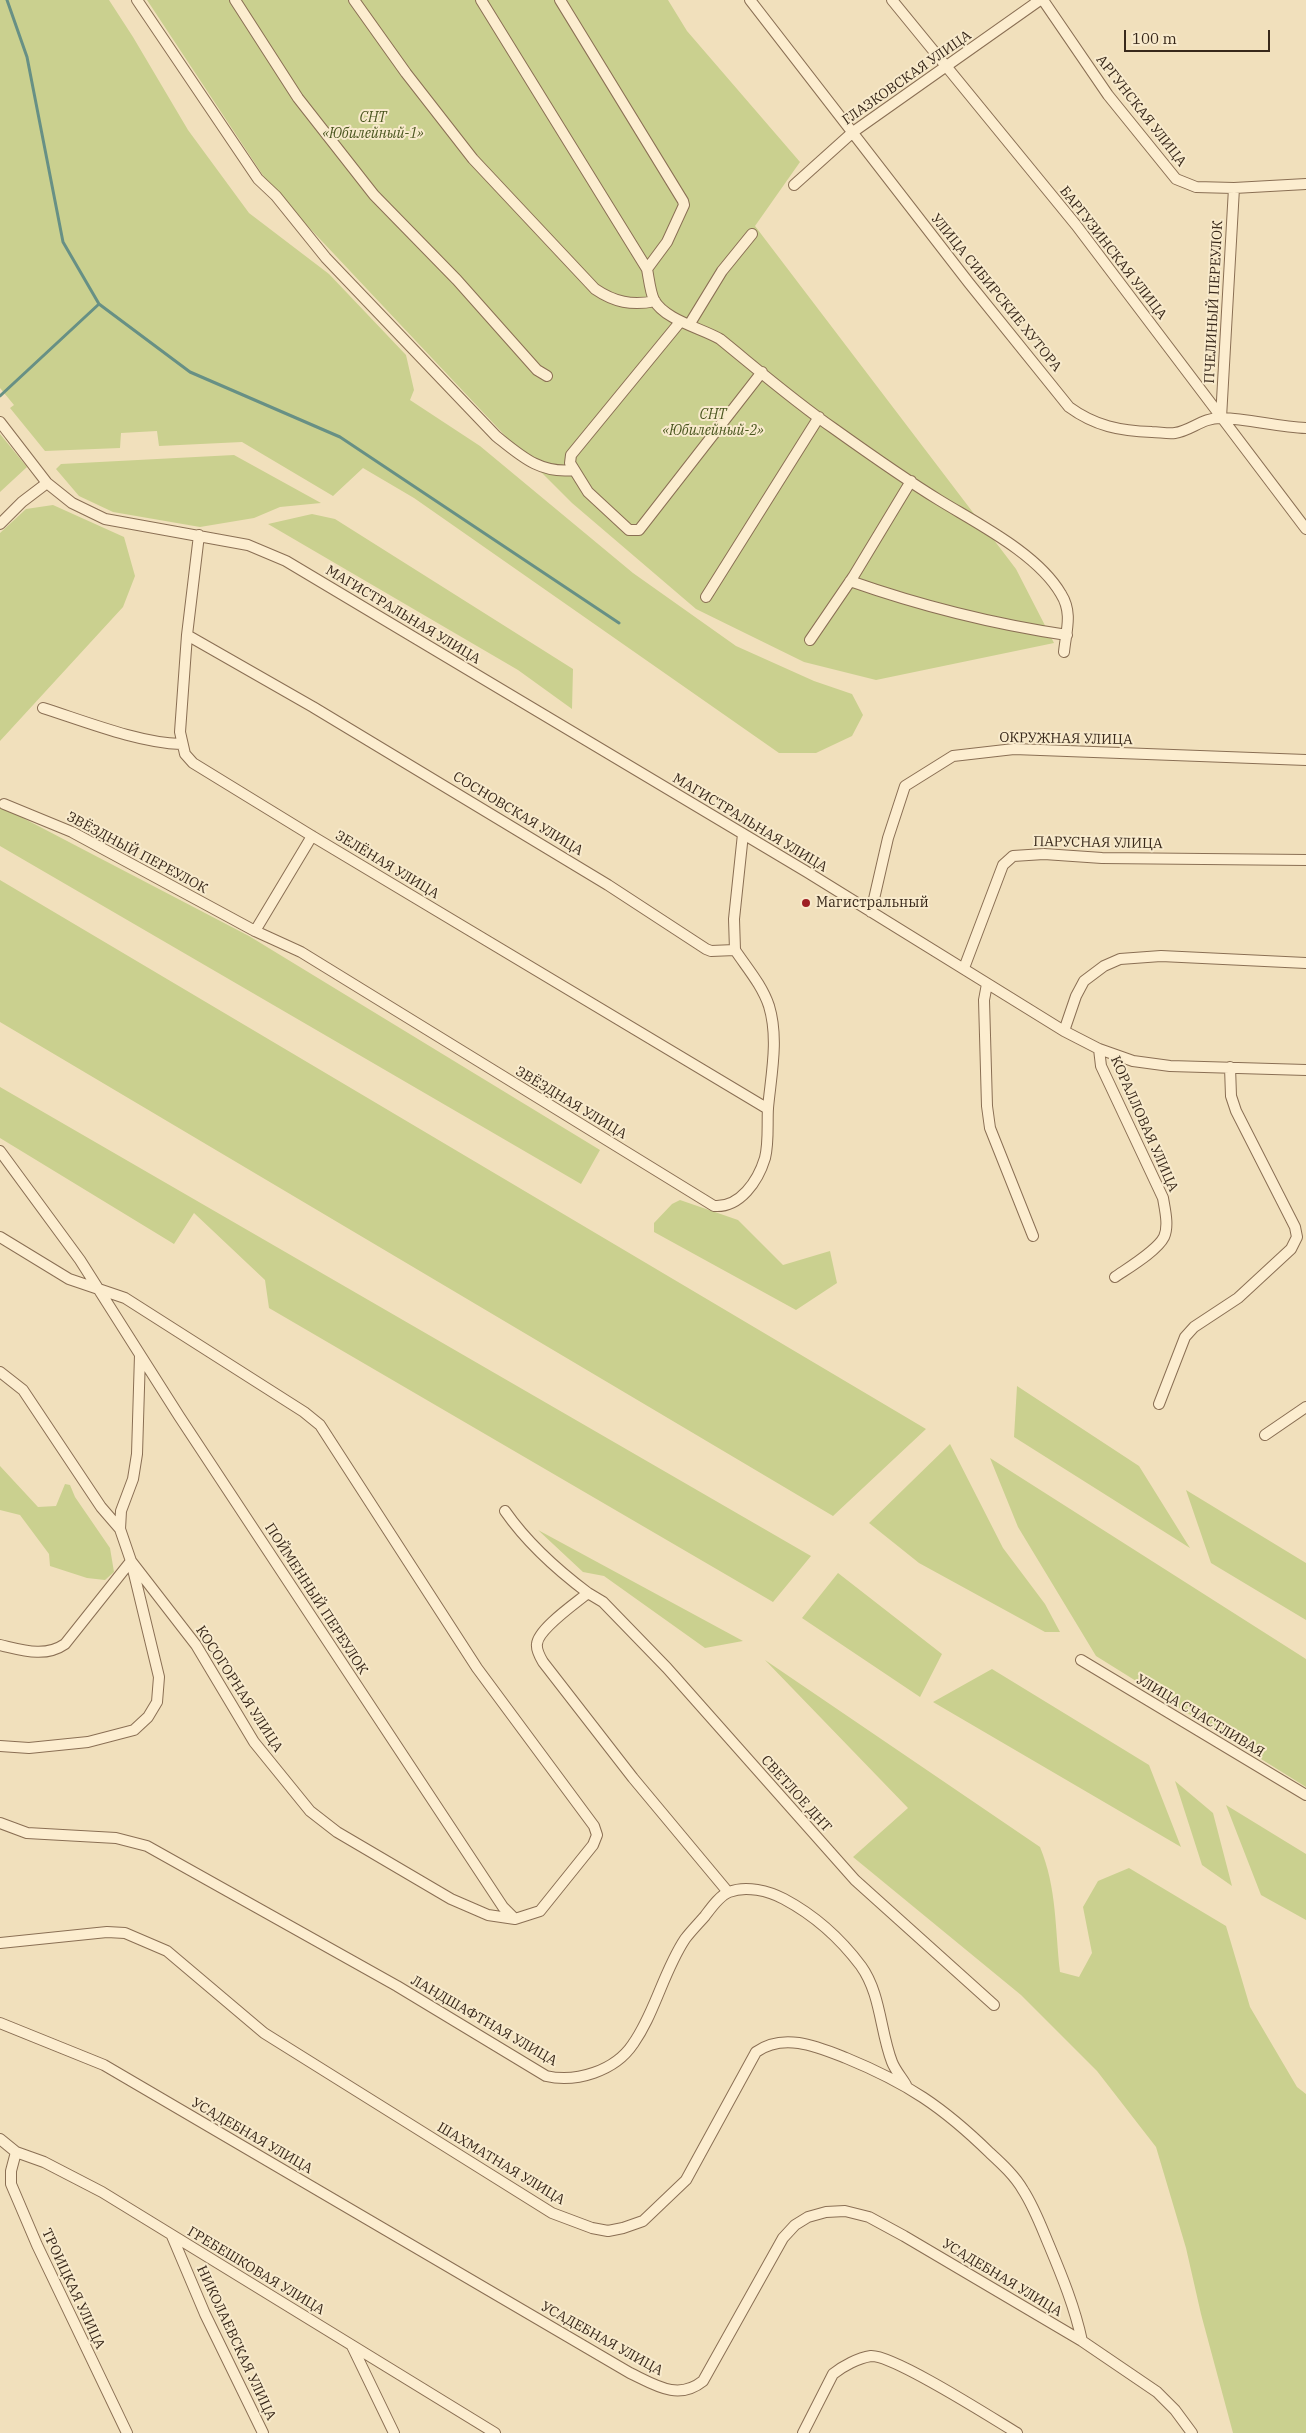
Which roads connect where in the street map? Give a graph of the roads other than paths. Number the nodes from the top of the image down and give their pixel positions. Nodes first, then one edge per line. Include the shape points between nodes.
1 (137, 0) edge
2 (235, 0) edge
3 (354, 0) edge
4 (481, 0) edge
5 (560, 0) edge
6 (750, 0) edge
7 (892, 0) edge
8 (1042, 0) edge
9 (946, 68) junction
10 (852, 132) junction
11 (1306, 184) edge
12 (794, 185) dead end
13 (1234, 188) junction
14 (752, 234) dead end
15 (647, 269) junction
16 (655, 301) junction
17 (685, 323) junction
18 (762, 372) junction
19 (547, 376) dead end
20 (819, 418) junction
21 (1221, 418) junction
22 (0, 422) edge
23 (1306, 428) edge
24 (574, 470) junction
25 (911, 481) junction
26 (47, 483) junction
27 (0, 524) edge
28 (1306, 529) edge
29 (199, 535) junction
30 (850, 581) junction
31 (706, 597) dead end
32 (1067, 634) junction
33 (187, 635) junction
34 (810, 640) dead end
35 (1064, 652) dead end
36 (43, 708) dead end
37 (181, 744) junction
38 (1306, 760) edge
39 (4, 804) dead end
40 (743, 834) junction
41 (312, 836) junction
42 (1306, 860) edge
43 (871, 912) junction
44 (255, 931) junction
45 (735, 950) junction
46 (1306, 963) edge
47 (964, 968) junction
48 (987, 984) junction
49 (1064, 1031) junction
50 (1099, 1050) junction
51 (1230, 1067) junction
52 (1306, 1070) edge
53 (768, 1109) junction
54 (0, 1151) edge
55 (1033, 1236) dead end
56 (0, 1237) edge
57 (1115, 1277) dead end
58 (99, 1290) junction
59 (140, 1355) junction
60 (0, 1372) edge
61 (1159, 1404) dead end
62 (1306, 1408) edge
63 (1265, 1435) dead end
64 (505, 1511) dead end
65 (120, 1529) junction
66 (131, 1561) junction
67 (588, 1593) junction
68 (0, 1645) edge
69 (1081, 1660) dead end
70 (0, 1746) edge
71 (1306, 1795) edge
72 (0, 1823) edge
73 (728, 1892) junction
74 (515, 1919) junction
75 (0, 1942) edge
76 (994, 2005) dead end
77 (0, 2024) edge
78 (906, 2085) junction
79 (0, 2139) edge
80 (16, 2152) junction
81 (172, 2236) junction
82 (1082, 2341) junction
83 (352, 2346) junction
84 (127, 2433) edge
85 (263, 2433) edge
86 (394, 2433) edge
87 (495, 2433) edge
88 (803, 2433) edge
89 (1016, 2433) edge
90 (1192, 2433) edge

1 - 24 street via 258,179 276,196 326,258 496,436 524,458 547,469 558,472
2 - 19 street via 298,98 374,195 457,280 537,370
3 - 16 street via 473,159 595,289 622,302
4 - 15 street
5 - 15 street via 683,201 667,242
6 - 10 street, УЛИЦА СИБИРСКИЕ ХУТОРА
7 - 9 street, БАРГУЗИНСКАЯ УЛИЦА
8 - 9 street, ГЛАЗКОВСКАЯ УЛИЦА
8 - 13 street, АРГУНСКАЯ УЛИЦА via 1108,95 1176,179 1196,187
9 - 10 street, ГЛАЗКОВСКАЯ УЛИЦА
9 - 21 street, БАРГУЗИНСКАЯ УЛИЦА via 1076,226
10 - 12 street, ГЛАЗКОВСКАЯ УЛИЦА
10 - 21 street, УЛИЦА СИБИРСКИЕ ХУТОРА via 1069,407 1107,428 1131,431 1176,433 1205,420
11 - 13 street, АРГУНСКАЯ УЛИЦА
13 - 21 street, ПЧЕЛИНЫЙ ПЕРЕУЛОК
14 - 17 street
15 - 16 street
16 - 17 street
17 - 18 street via 720,339
17 - 24 street via 571,455
18 - 20 street
18 - 24 street via 639,530 629,530 588,492
20 - 25 street
20 - 31 street
21 - 23 street, УЛИЦА СИБИРСКИЕ ХУТОРА
21 - 28 street, БАРГУЗИНСКАЯ УЛИЦА
22 - 26 street, МАГИСТРАЛЬНАЯ УЛИЦА
25 - 30 street
25 - 32 street via 995,534 1047,574 1067,607
26 - 27 street
26 - 29 street, МАГИСТРАЛЬНАЯ УЛИЦА via 72,503 105,519
29 - 33 street
29 - 40 street, МАГИСТРАЛЬНАЯ УЛИЦА via 248,545 286,561
30 - 32 street via 979,619
30 - 34 street
32 - 35 street
33 - 37 street via 180,713
33 - 45 street, СОСНОВСКАЯ УЛИЦА via 600,880 711,951
36 - 37 street via 119,732
37 - 41 street, ЗЕЛЁНАЯ УЛИЦА via 184,754 193,762
38 - 43 street, ОКРУЖНАЯ УЛИЦА via 1014,749 953,756 905,786 888,838
39 - 44 street, ЗВЁЗДНЫЙ ПЕРЕУЛОК via 108,850
40 - 43 street, МАГИСТРАЛЬНАЯ УЛИЦА
40 - 45 street via 734,919
41 - 44 street
41 - 53 street, ЗЕЛЁНАЯ УЛИЦА
42 - 47 street, ПАРУСНАЯ УЛИЦА via 1013,856 1004,865
43 - 47 street, МАГИСТРАЛЬНАЯ УЛИЦА
44 - 53 street, ЗВЁЗДНАЯ УЛИЦА via 301,952 714,1206 732,1205 750,1188 765,1158
45 - 53 street, ЗВЁЗДНАЯ УЛИЦА via 761,987 769,1006 773,1065
46 - 49 street via 1161,956 1120,959 1084,981
47 - 48 street, МАГИСТРАЛЬНАЯ УЛИЦА
48 - 49 street, МАГИСТРАЛЬНАЯ УЛИЦА
48 - 55 street via 984,1000 990,1128
49 - 50 street, МАГИСТРАЛЬНАЯ УЛИЦА
50 - 51 street, МАГИСТРАЛЬНАЯ УЛИЦА via 1133,1061 1170,1066
50 - 57 street, КОРАЛЛОВАЯ УЛИЦА via 1101,1066 1163,1198 1166,1220 1164,1237
51 - 52 street, МАГИСТРАЛЬНАЯ УЛИЦА
51 - 61 street via 1230,1096 1297,1237 1291,1249 1238,1298 1194,1327 1185,1337
54 - 58 street, ПОЙМЕННЫЙ ПЕРЕУЛОК
56 - 58 street via 69,1279
58 - 59 street, ПОЙМЕННЫЙ ПЕРЕУЛОК
58 - 74 street via 125,1298 320,1425 477,1668 594,1826 597,1835 593,1845 540,1910
59 - 65 street via 137,1454 133,1479 121,1511
59 - 74 street, ПОЙМЕННЫЙ ПЕРЕУЛОК via 503,1907
60 - 65 street via 23,1390 101,1507
62 - 63 street
64 - 67 street, СВЕТЛОЕ ДНТ via 523,1537
65 - 66 street
66 - 68 street via 57,1650 40,1652
66 - 70 street via 159,1677 158,1702 148,1717 134,1730 88,1742 29,1748
66 - 74 street, КОСОГОРНАЯ УЛИЦА via 196,1645 254,1742 310,1811 337,1832 451,1899 488,1915
67 - 73 street via 541,1633 538,1653 633,1778
67 - 76 street, СВЕТЛОЕ ДНТ via 603,1602 667,1668 855,1880
69 - 71 street, УЛИЦА СЧАСТЛИВАЯ
72 - 73 street, ЛАНДШАФТНАЯ УЛИЦА via 27,1833 116,1838 147,1846 397,1986 546,2076 562,2079 598,2071 616,2061 632,2046 650,2017 685,1940
73 - 78 street via 745,1889 772,1893 795,1905 839,1940 862,1967 876,2000 892,2063
75 - 78 street, ШАХМАТНАЯ УЛИЦА via 107,1932 125,1933 147,1941 167,1951 264,2032 552,2213 608,2231 643,2221 686,2180 751,2059 763,2047 782,2042 804,2044
77 - 82 street, УСАДЕБНАЯ УЛИЦА via 104,2065 622,2368 670,2390 693,2389 703,2381 783,2238 808,2217 826,2212 845,2211 869,2217
78 - 82 street, ШАХМАТНАЯ УЛИЦА via 969,2133 1023,2189 1060,2272 1077,2316
79 - 80 street, ГРЕБЕШКОВАЯ УЛИЦА
80 - 81 street, ГРЕБЕШКОВАЯ УЛИЦА via 44,2162 102,2192
80 - 84 street, ТРОИЦКАЯ УЛИЦА via 11,2184
81 - 83 street, ГРЕБЕШКОВАЯ УЛИЦА
81 - 85 street, НИКОЛАЕВСКАЯ УЛИЦА via 205,2314
82 - 90 street, УСАДЕБНАЯ УЛИЦА via 1157,2392
83 - 86 street
83 - 87 street, ГРЕБЕШКОВАЯ УЛИЦА
88 - 89 street via 833,2374 841,2367 872,2356 886,2359 940,2387

